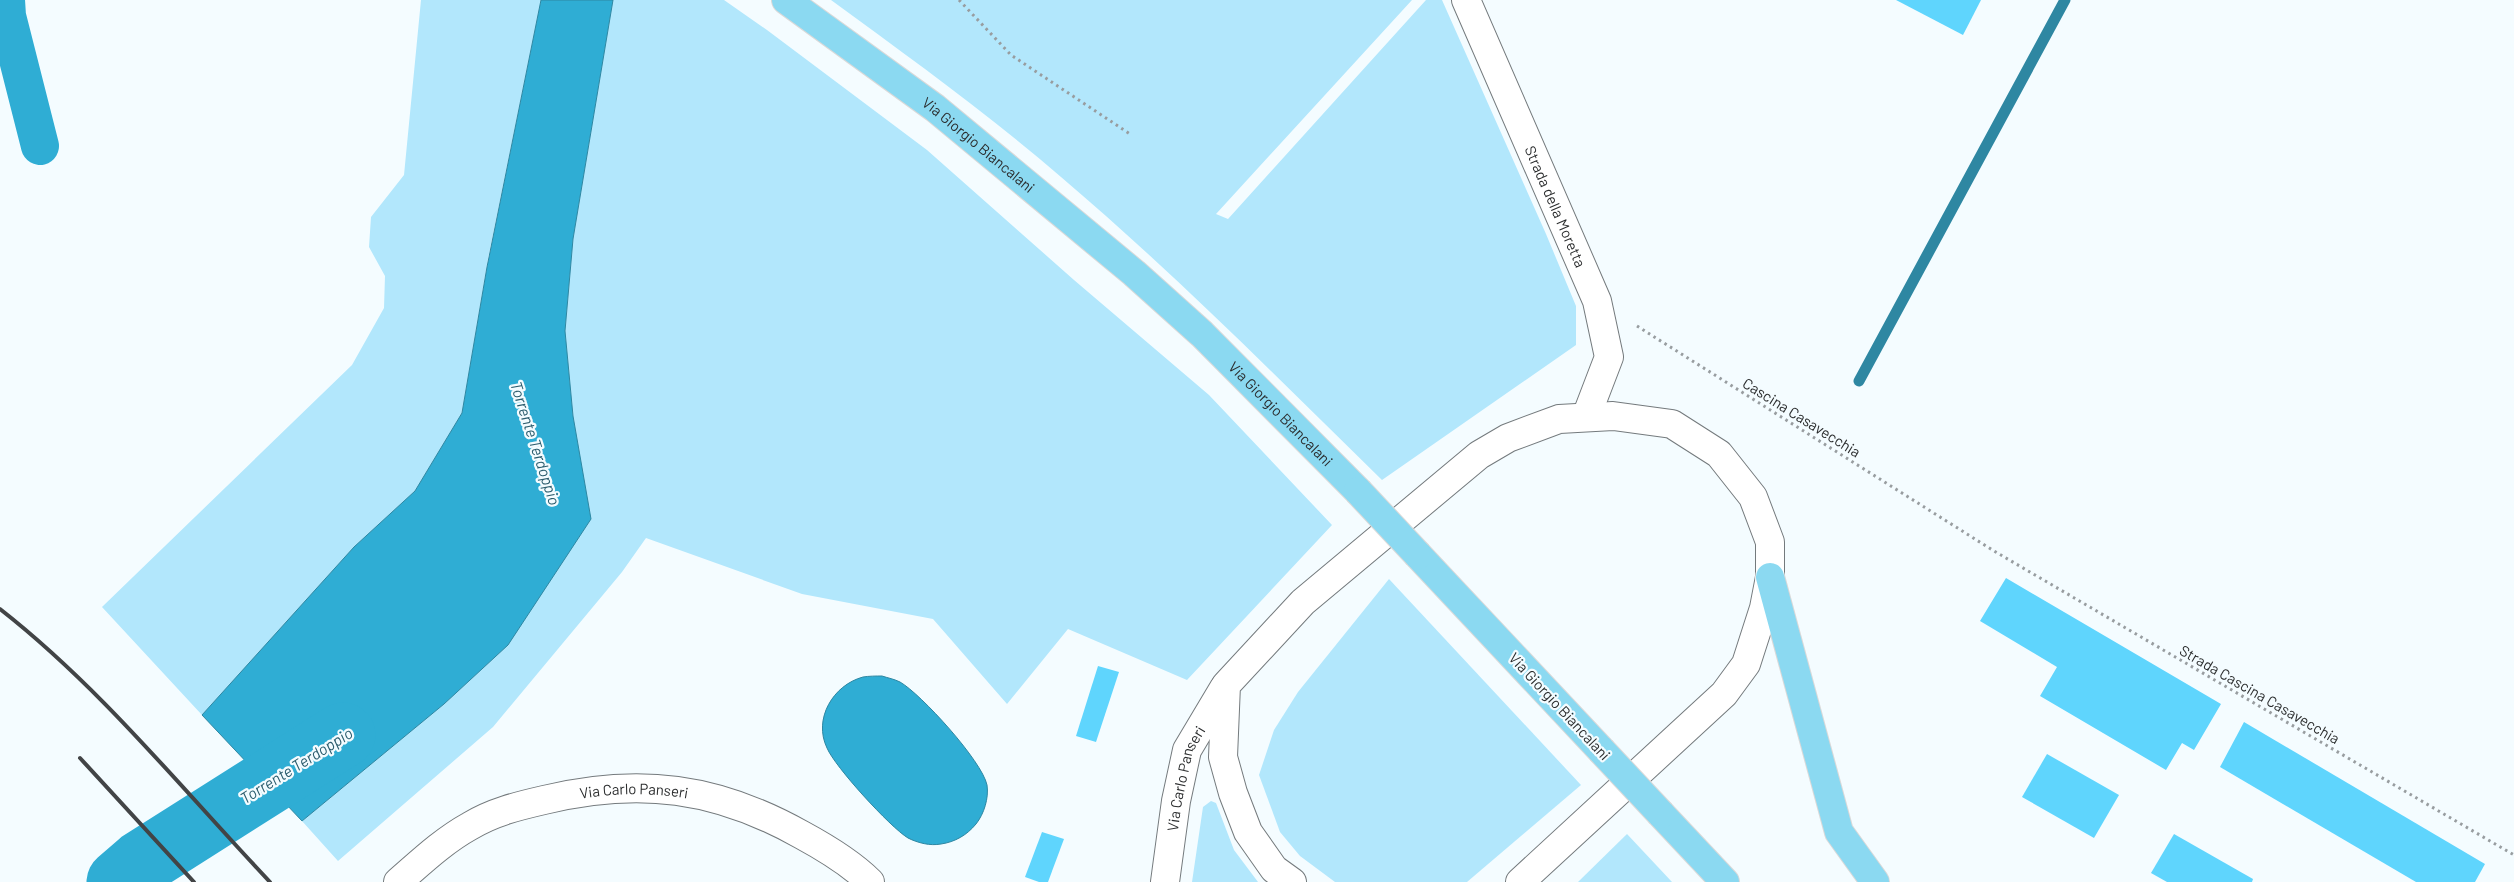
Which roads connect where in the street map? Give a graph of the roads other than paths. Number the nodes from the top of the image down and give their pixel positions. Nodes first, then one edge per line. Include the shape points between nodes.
1 (786, 0) edge
2 (1466, 0) edge
3 (1586, 417) junction
4 (1770, 577) junction
5 (1226, 685) junction
6 (1165, 881) edge
7 (398, 882) edge
8 (870, 882) edge
9 (1292, 882) edge
10 (1520, 882) edge
11 (1725, 882) edge
12 (1875, 882) edge

1 - 11 main road, Via Giorgio Biancalani, bridge via 935,108 1202,334 1358,491
2 - 3 street, Strada della Moretta via 1597,301 1609,357
3 - 4 street, Via Carlo Panseri via 1613,416 1672,424 1719,454 1752,497 1770,542
3 - 5 street, Via Carlo Panseri via 1559,419 1508,438 1479,455 1304,602
4 - 10 street, Via Carlo Panseri via 1746,664 1724,694
4 - 12 main road via 1839,832
5 - 6 street, Via Carlo Panseri via 1186,750
5 - 9 street via 1223,757 1233,793 1248,832 1274,869
7 - 8 street, Via Carlo Panseri via 470,826 505,809 575,792 644,787 702,794 739,804 775,819 826,848

